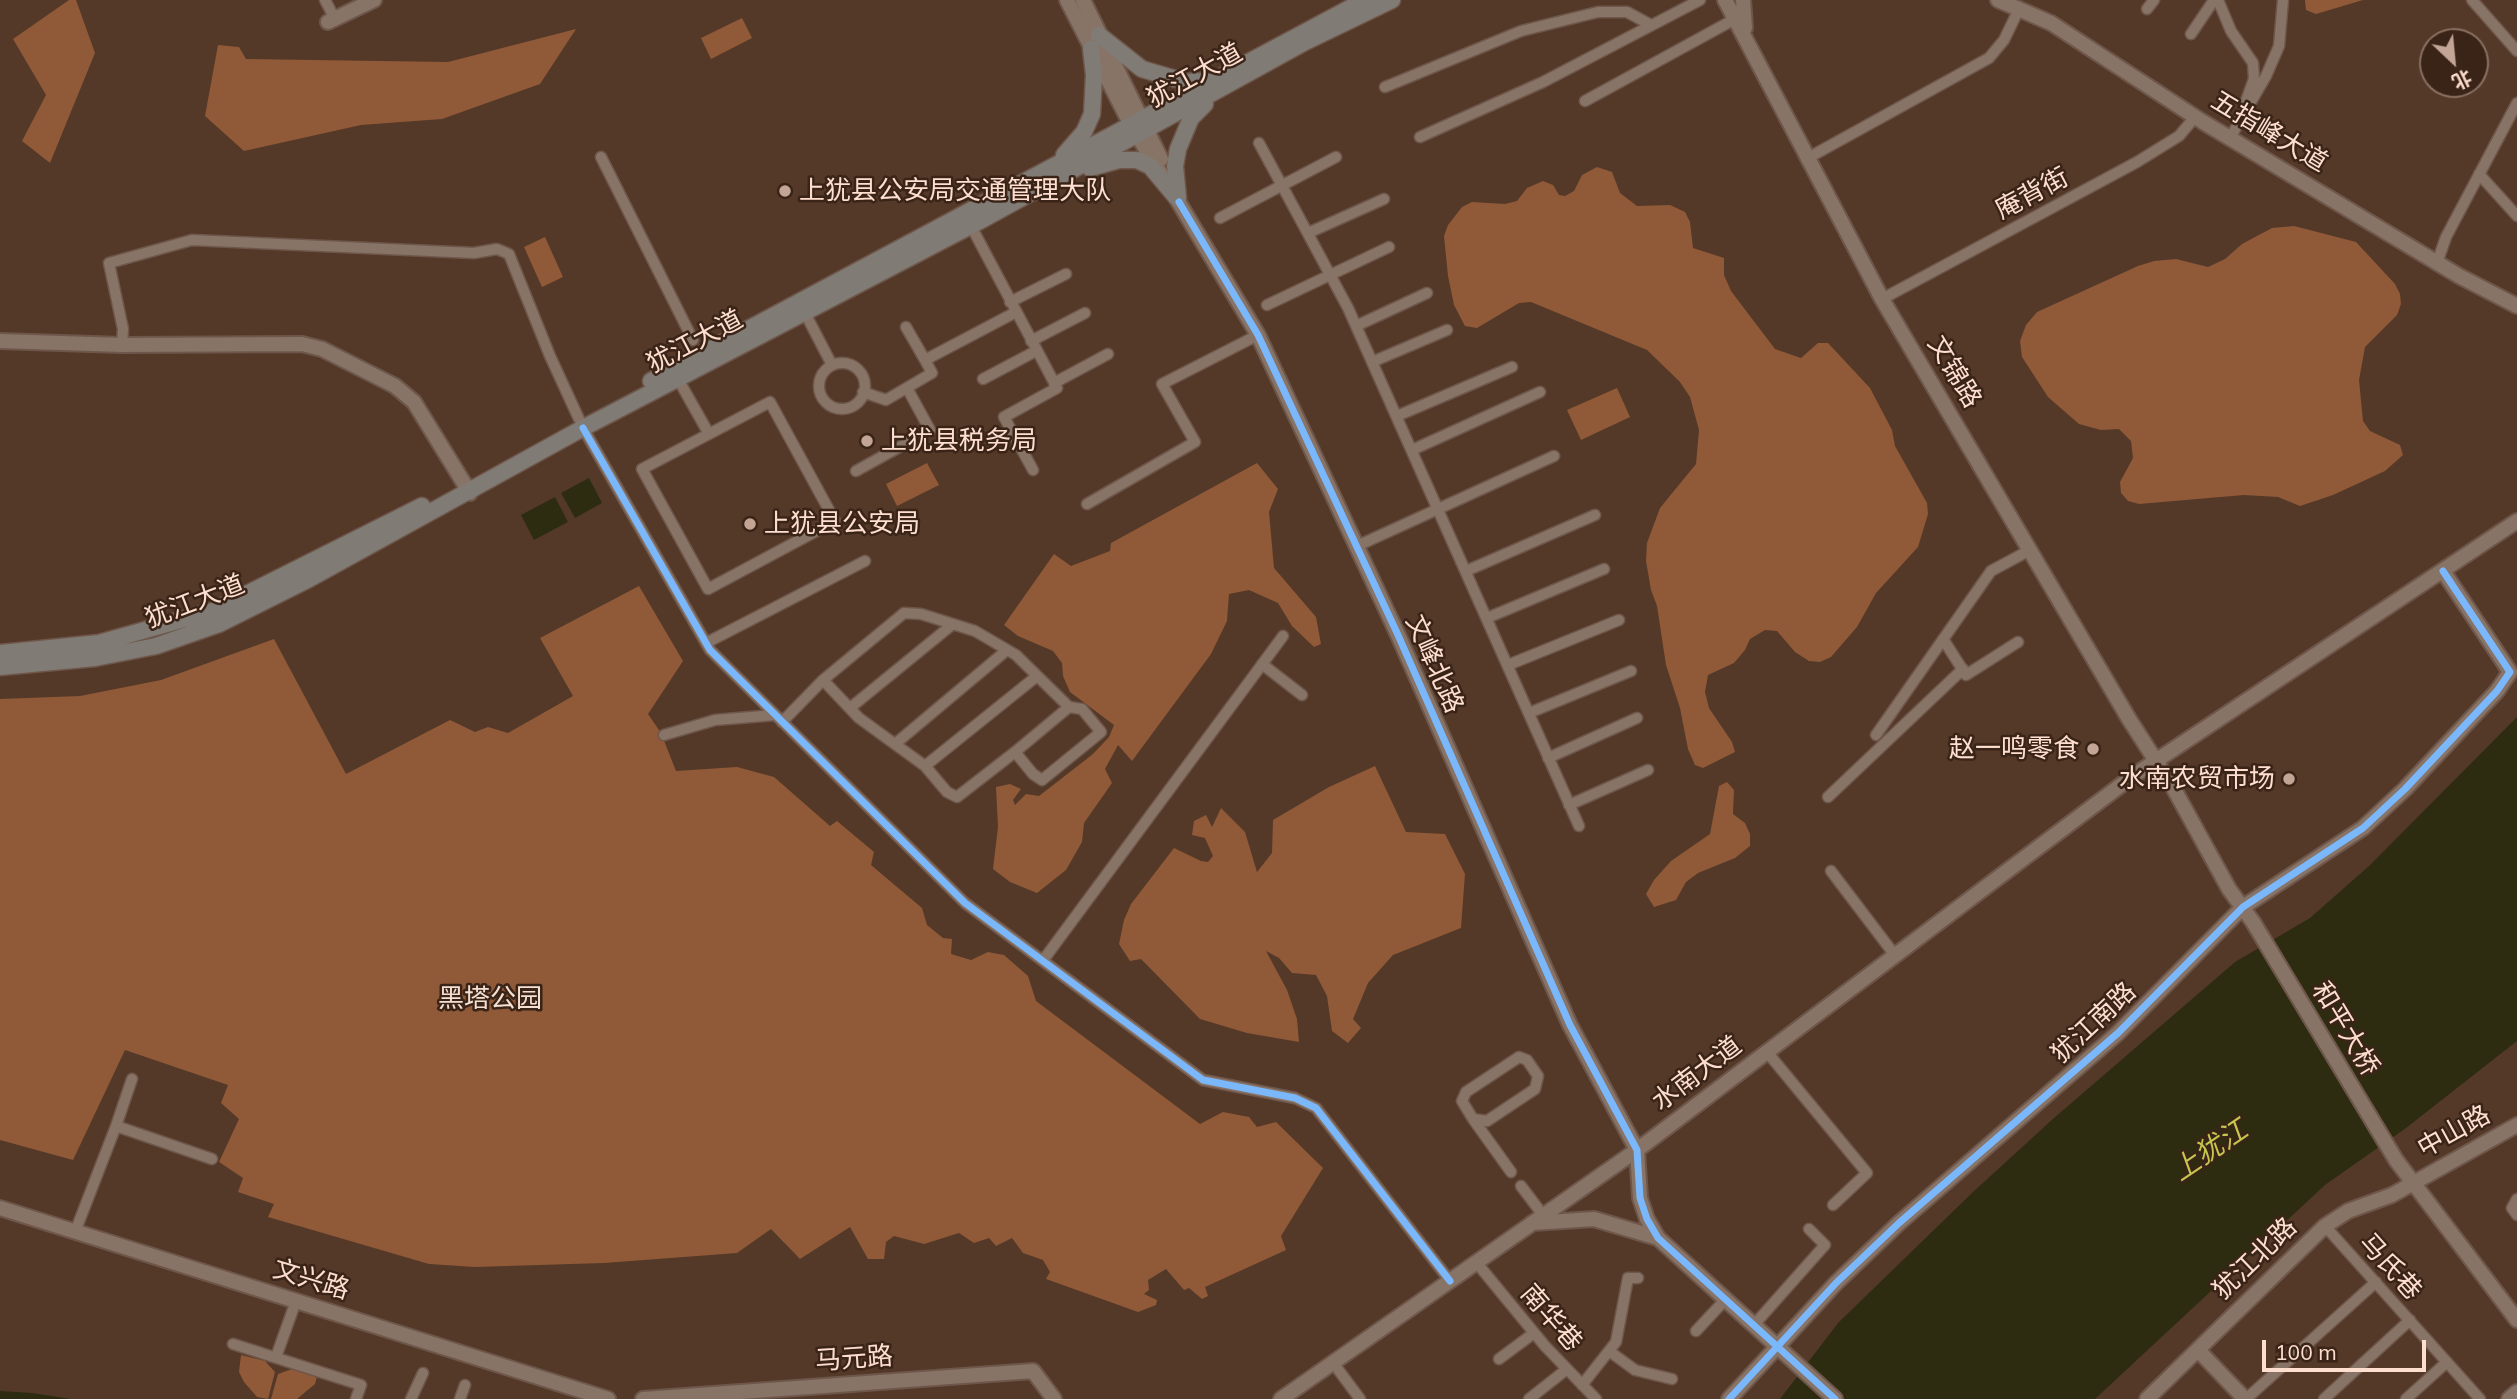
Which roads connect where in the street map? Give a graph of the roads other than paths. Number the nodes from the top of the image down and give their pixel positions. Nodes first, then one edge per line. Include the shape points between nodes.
1 (325, 0) edge
2 (374, 0) edge
3 (1067, 0) edge
4 (1083, 0) edge
5 (1365, 0) edge
6 (1392, 0) edge
7 (1700, 0) edge
8 (1725, 0) edge
9 (1743, 0) edge
10 (1998, 0) edge
11 (2154, 0) edge
12 (2216, 0) edge
13 (2283, 0) edge
14 (2472, 0) edge
15 (2019, 9) junction
16 (2147, 9) dead end
17 (1735, 19) junction
18 (331, 21) joint
19 (1651, 26) junction
20 (2191, 34) dead end
21 (1095, 42) junction
22 (1747, 43) junction
23 (2517, 51) edge
24 (1213, 86) junction
25 (1385, 87) dead end
26 (1585, 101) dead end
27 (2517, 103) edge
28 (2195, 117) junction
29 (2239, 122) junction
30 (1139, 126) junction
31 (1420, 137) dead end
32 (2230, 138) junction
33 (1259, 143) dead end
34 (1336, 157) dead end
35 (601, 158) dead end
36 (1807, 159) junction
37 (1056, 172) junction
38 (2479, 174) junction
39 (1282, 185) junction
40 (1178, 199) junction
41 (1384, 199) dead end
42 (2517, 216) edge
43 (1220, 218) dead end
44 (971, 226) junction
45 (1308, 233) junction
46 (1389, 247) dead end
47 (2438, 263) junction
48 (1066, 274) dead end
49 (1330, 274) junction
50 (1427, 293) dead end
51 (1882, 299) junction
52 (1010, 302) junction
53 (1267, 305) dead end
54 (2517, 306) edge
55 (1016, 312) junction
56 (805, 313) junction
57 (1086, 313) dead end
58 (1356, 326) junction
59 (906, 327) dead end
60 (1447, 330) dead end
61 (1258, 335) junction
62 (693, 340) dead end
63 (0, 341) edge
64 (1031, 341) junction
65 (122, 345) junction
66 (1036, 351) junction
67 (1108, 354) dead end
68 (925, 360) junction
69 (1373, 362) junction
70 (832, 365) junction
71 (1511, 367) dead end
72 (678, 379) junction
73 (983, 379) dead end
74 (1054, 383) junction
75 (907, 388) junction
76 (863, 393) junction
77 (1540, 393) dead end
78 (1397, 416) junction
79 (581, 424) junction
80 (709, 434) junction
81 (1412, 450) junction
82 (1554, 456) dead end
83 (1033, 470) dead end
84 (856, 471) dead end
85 (467, 488) junction
86 (1087, 504) dead end
87 (1438, 507) junction
88 (1595, 515) dead end
89 (2517, 522) edge
90 (1357, 546) junction
91 (2030, 550) junction
92 (865, 561) dead end
93 (1604, 569) dead end
94 (1466, 571) junction
95 (2443, 571) junction
96 (1487, 618) junction
97 (1619, 620) dead end
98 (953, 624) junction
99 (1283, 636) dead end
100 (1943, 639) junction
101 (2018, 642) dead end
102 (706, 643) junction
103 (1007, 650) junction
104 (0, 653) edge
105 (1262, 664) junction
106 (1508, 665) junction
107 (0, 667) edge
108 (1963, 669) junction
109 (1631, 671) dead end
110 (1037, 676) junction
111 (823, 680) junction
112 (1302, 695) dead end
113 (1069, 707) junction
114 (850, 708) junction
115 (1529, 713) junction
116 (779, 718) junction
117 (1637, 718) dead end
118 (664, 735) dead end
119 (1876, 735) dead end
120 (895, 744) junction
121 (1015, 751) junction
122 (1548, 758) junction
123 (2155, 760) junction
124 (925, 766) junction
125 (1648, 770) dead end
126 (1828, 797) dead end
127 (1569, 805) junction
128 (1578, 826) dead end
129 (1831, 871) dead end
130 (2243, 907) junction
131 (1894, 954) junction
132 (1044, 959) junction
133 (1767, 1052) junction
134 (132, 1079) dead end
135 (1473, 1119) junction
136 (2517, 1125) edge
137 (116, 1126) junction
138 (1637, 1150) junction
139 (212, 1159) dead end
140 (1511, 1172) dead end
141 (2414, 1181) junction
142 (1521, 1186) dead end
143 (2517, 1199) edge
144 (1833, 1205) dead end
145 (0, 1208) edge
146 (2517, 1214) edge
147 (1537, 1219) junction
148 (2325, 1226) junction
149 (1809, 1229) dead end
150 (75, 1232) junction
151 (1658, 1238) junction
152 (1476, 1262) junction
153 (1638, 1278) dead end
154 (1450, 1281) junction
155 (2376, 1282) junction
156 (1725, 1300) junction
157 (296, 1301) junction
158 (2517, 1320) edge
159 (2410, 1321) junction
160 (1753, 1326) junction
161 (1696, 1331) dead end
162 (1534, 1333) junction
163 (233, 1344) dead end
164 (1776, 1348) junction
165 (2198, 1350) junction
166 (1609, 1351) junction
167 (276, 1357) junction
168 (1499, 1359) dead end
169 (2446, 1362) junction
170 (1334, 1364) junction
171 (1567, 1369) junction
172 (423, 1373) dead end
173 (1672, 1379) dead end
174 (465, 1385) dead end
175 (1582, 1385) junction
176 (2517, 1392) edge
177 (1590, 1397) edge
178 (356, 1399) edge
179 (411, 1399) edge
180 (460, 1399) edge
181 (608, 1399) edge
182 (643, 1399) edge
183 (1054, 1399) edge
184 (1282, 1399) edge
185 (1360, 1399) edge
186 (1529, 1399) edge
187 (1729, 1399) edge
188 (1835, 1399) edge
189 (2147, 1399) edge
190 (2245, 1399) edge
191 (2324, 1399) edge
192 (2406, 1399) edge
193 (2480, 1399) edge
194 (2509, 1399) edge

1 - 18 street
2 - 18 street
3 - 21 street
4 - 21 street
5 - 24 main road, 犹江大道
6 - 24 main road, 犹江大道
7 - 19 street
8 - 17 street, 文锦路
9 - 22 street
10 - 15 street, 五指峰大道
11 - 16 street
12 - 20 street
12 - 29 street via 2252,63 2254,79
13 - 29 street via 2279,46
14 - 23 street
15 - 28 street, 五指峰大道 via 2051,23
15 - 36 street via 1989,58
17 - 22 street, 文锦路
17 - 26 street
19 - 25 street via 1627,12 1598,12 1521,31
19 - 31 street via 1543,82
21 - 24 main road via 1142,69
21 - 30 street, 文峰北路
21 - 37 main road via 1092,114
22 - 36 street, 文锦路
24 - 30 main road, 犹江大道
24 - 40 main road via 1191,118 1178,149
27 - 38 street
28 - 32 street, 五指峰大道
28 - 51 street, 庵背街 via 2179,136 2137,163
29 - 32 street
30 - 37 main road, 犹江大道
30 - 40 street, 文峰北路
32 - 47 street, 五指峰大道
33 - 39 street
34 - 39 street
35 - 62 street
36 - 51 street, 文锦路
37 - 40 main road via 1137,160 1150,166
37 - 44 main road, 犹江大道
37 - 79 main road, 犹江大道
38 - 42 street
38 - 47 street via 2446,237
39 - 43 street
39 - 45 street
40 - 61 street, 文峰北路
41 - 45 street
44 - 52 street
44 - 56 main road, 犹江大道
45 - 49 street
46 - 49 street
47 - 54 street, 五指峰大道
48 - 52 street
49 - 53 street
49 - 58 street
50 - 58 street
51 - 91 street, 文锦路
52 - 55 street
55 - 64 street
55 - 68 street
56 - 70 street
56 - 72 main road, 犹江大道
57 - 64 street
58 - 69 street
59 - 68 street
60 - 69 street
61 - 86 street via 1162,384 1195,442
61 - 90 street, 文峰北路
63 - 65 street
64 - 66 street
65 - 79 street via 109,263 192,240 474,253 497,249 509,254
65 - 85 street via 302,344 322,349 395,386 414,402
66 - 73 street
66 - 74 street
67 - 74 street
68 - 75 street via 932,373
69 - 78 street
70 - 76 street via 849,364 859,370
70 - 76 street via 819,384 829,404 846,408
71 - 78 street
72 - 79 main road, 犹江大道
72 - 80 street
74 - 83 street via 1056,388 1004,417
75 - 76 street via 886,400
75 - 84 street via 930,430
77 - 81 street
78 - 81 street
79 - 85 main road, 犹江大道
79 - 102 street
80 - 80 street via 770,402 835,521 708,589 642,469
81 - 87 street
82 - 87 street
85 - 104 main road, 犹江大道 via 213,611 99,643
85 - 107 main road, 犹江大道 via 219,624 156,646 95,658
87 - 90 street
87 - 94 street
88 - 94 street
89 - 95 street, 水南大道
90 - 138 street, 文峰北路 via 1570,1025
91 - 100 street via 1991,572
91 - 123 street, 文锦路
92 - 102 street
93 - 96 street
94 - 96 street
95 - 123 street, 水南大道
95 - 130 street, 犹江南路 via 2510,672 2405,789 2363,828
96 - 106 street
97 - 106 street
98 - 103 street
98 - 111 street via 904,613
98 - 114 street
99 - 105 street
100 - 108 street
100 - 119 street
101 - 108 street via 1966,675
102 - 116 street
103 - 110 street
103 - 120 street
105 - 112 street
105 - 132 street
106 - 115 street
108 - 126 street
109 - 115 street
110 - 113 street
110 - 124 street
111 - 114 street
111 - 116 street
113 - 121 street
113 - 121 street via 1082,709 1101,732 1042,780
114 - 120 street
115 - 122 street
116 - 118 street via 715,720
116 - 132 street via 965,903
117 - 122 street
120 - 124 street
121 - 124 street via 957,797
122 - 127 street
123 - 130 street, 文锦路
123 - 131 street, 水南大道
125 - 127 street
127 - 128 street
129 - 131 street
130 - 141 street, 和平大桥 via 2396,1160
130 - 164 street, 犹江南路 via 2118,1033 1863,1258
131 - 133 street, 水南大道
132 - 154 street via 1203,1080 1295,1098 1316,1108
133 - 138 street, 水南大道
133 - 144 street via 1867,1173
134 - 137 street
135 - 135 street via 1462,1101 1466,1092 1515,1059 1527,1060 1538,1076 1535,1089 1487,1121
135 - 140 street
136 - 141 street, 中山路
137 - 139 street
137 - 150 street
138 - 147 street, 水南大道
138 - 151 street via 1640,1198
141 - 148 street, 犹江北路
141 - 158 street, 和平大桥
142 - 147 street
143 - 146 street via 2512,1208
145 - 150 street, 文兴路
147 - 151 street via 1594,1219
147 - 152 street, 水南大道
148 - 155 street, 马氏巷
148 - 165 street, 犹江北路
149 - 160 street via 1825,1245
150 - 157 street, 文兴路
151 - 156 street
152 - 154 street, 水南大道
152 - 162 street, 南华巷
153 - 166 street via 1628,1278 1616,1342
154 - 170 street, 水南大道
155 - 159 street, 马氏巷
155 - 190 street
156 - 160 street
156 - 161 street
157 - 167 street
157 - 181 street, 文兴路
159 - 169 street, 马氏巷
159 - 191 street
160 - 164 street
162 - 168 street
162 - 171 street, 南华巷
163 - 167 street
164 - 187 street, 犹江南路
164 - 188 street
165 - 189 street, 犹江北路
165 - 190 street
166 - 173 street via 1635,1370
166 - 175 street
167 - 178 street via 361,1385
169 - 192 street
169 - 193 street, 马氏巷
170 - 184 street, 水南大道
170 - 185 street
171 - 175 street, 南华巷
171 - 186 street
172 - 179 street
174 - 180 street
175 - 177 street, 南华巷
176 - 194 street
182 - 183 street, 马元路 via 1033,1371

